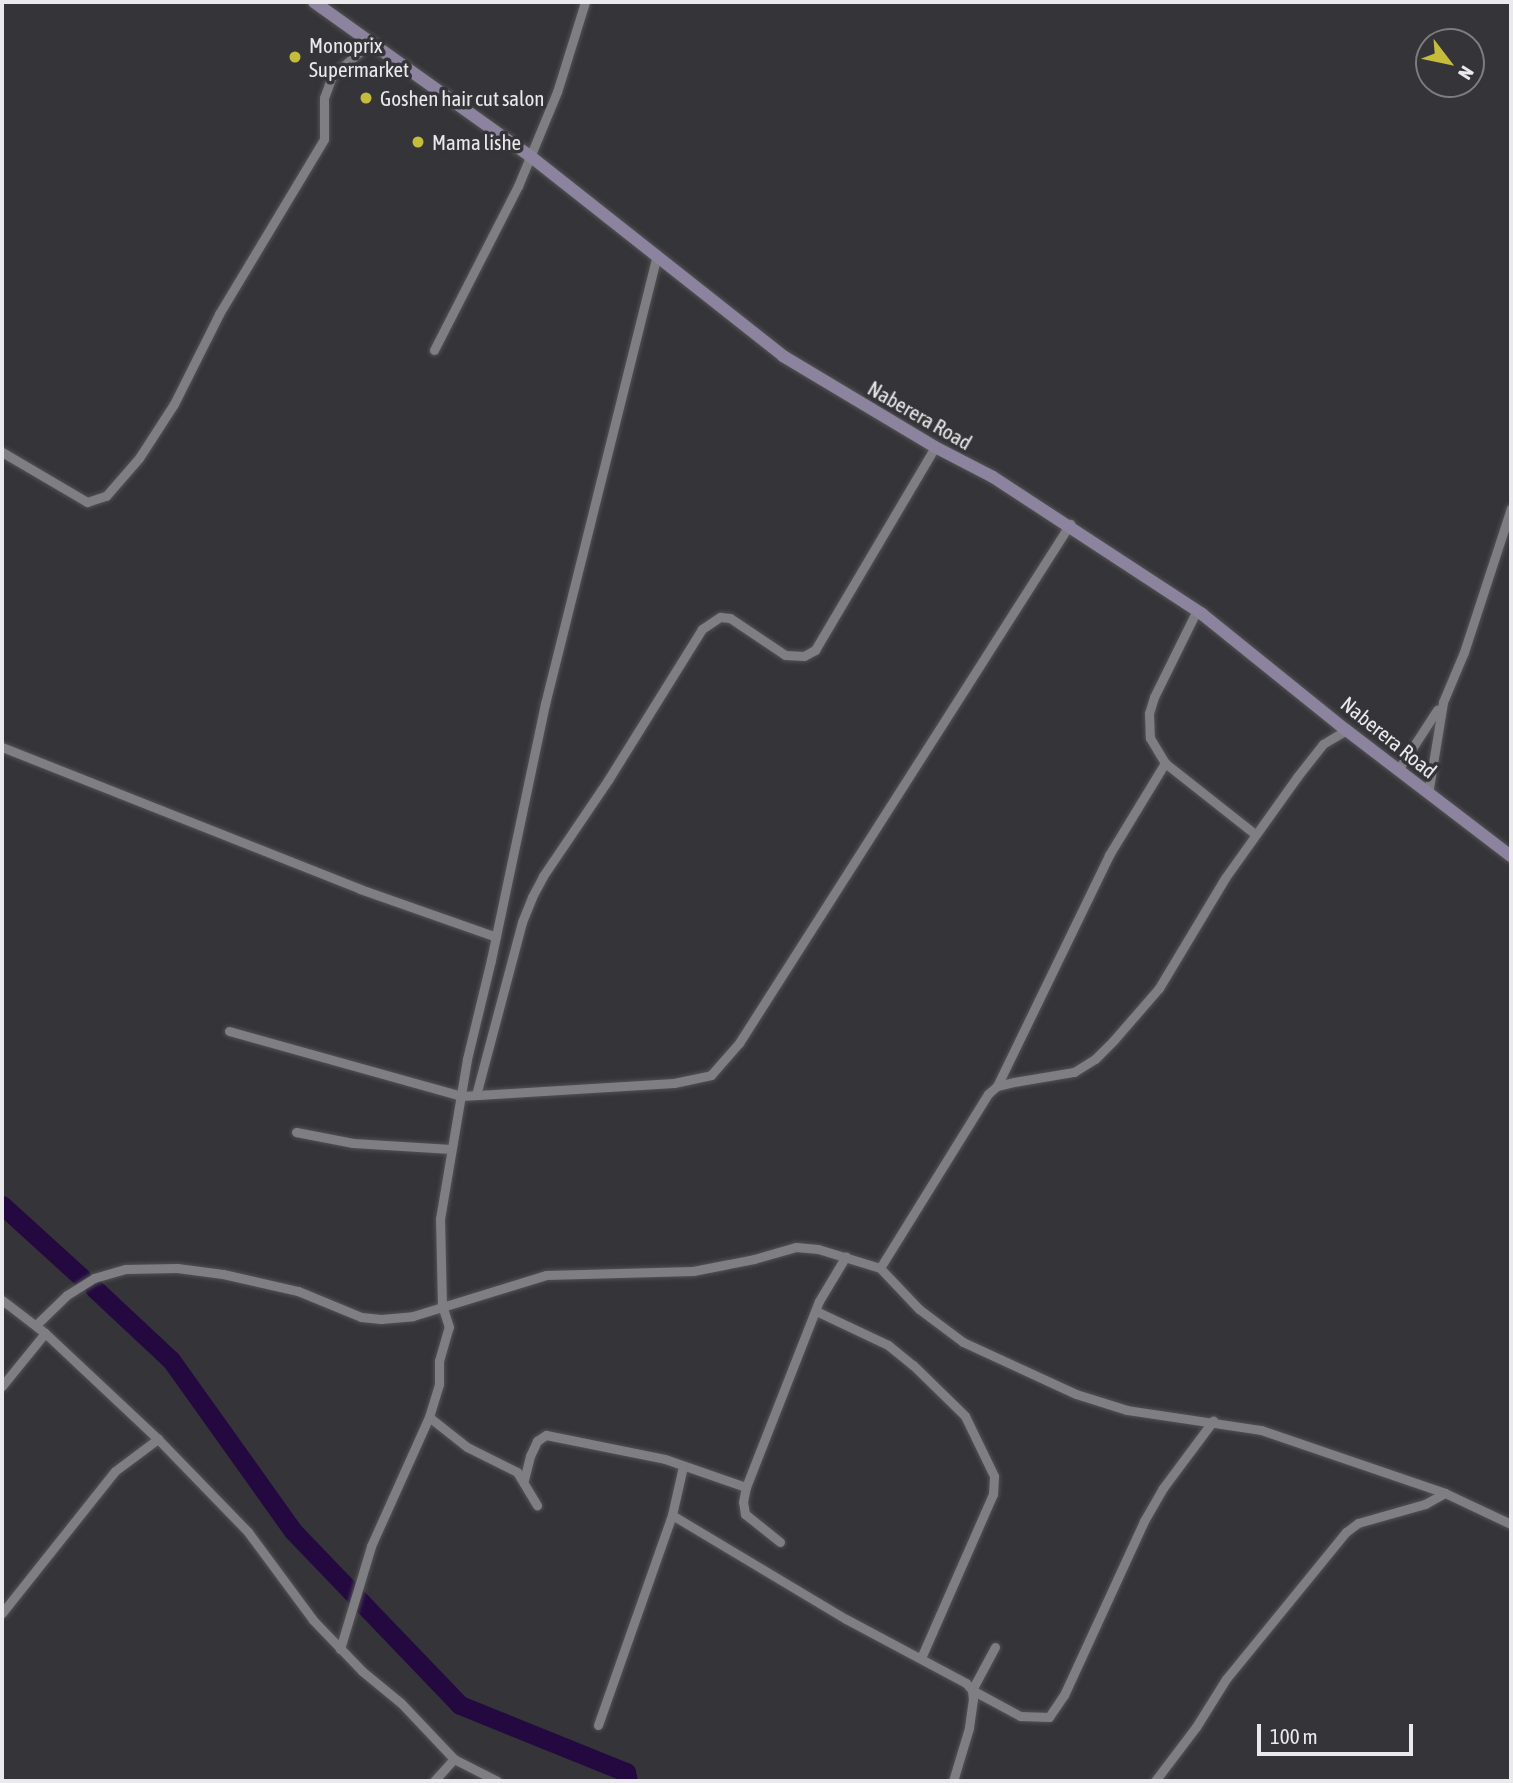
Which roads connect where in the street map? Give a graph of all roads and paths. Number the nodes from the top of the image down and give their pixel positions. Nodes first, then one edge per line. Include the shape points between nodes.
1 (314, 2) edge
2 (585, 2) edge
3 (371, 42) junction
4 (530, 156) junction
5 (656, 258) junction
6 (434, 350) dead end
7 (935, 447) junction
8 (2, 452) edge
9 (1511, 508) edge
10 (1070, 524) junction
11 (1197, 610) junction
12 (1443, 702) junction
13 (1346, 730) junction
14 (2, 747) edge
15 (1165, 762) junction
16 (1398, 770) junction
17 (1428, 794) junction
18 (1255, 834) junction
19 (1511, 856) edge
20 (496, 937) junction
21 (229, 1031) dead end
22 (997, 1086) junction
23 (476, 1095) junction
24 (462, 1096) junction
25 (296, 1132) dead end
26 (451, 1149) junction
27 (846, 1256) junction
28 (880, 1268) junction
29 (2, 1300) edge
30 (442, 1307) junction
31 (816, 1311) junction
32 (36, 1325) junction
33 (45, 1333) junction
34 (2, 1386) edge
35 (429, 1417) junction
36 (1213, 1422) junction
37 (158, 1439) junction
38 (683, 1465) junction
39 (524, 1480) junction
40 (746, 1487) junction
41 (1445, 1493) junction
42 (537, 1505) dead end
43 (672, 1515) junction
44 (1511, 1524) edge
45 (780, 1542) dead end
46 (2, 1613) edge
47 (995, 1647) dead end
48 (340, 1649) junction
49 (921, 1658) junction
50 (972, 1690) junction
51 (598, 1725) dead end
52 (454, 1759) junction
53 (434, 1781) edge
54 (497, 1781) edge
55 (953, 1781) edge
56 (1155, 1781) edge

1 - 3 street, Naberera Road
2 - 4 street via 557,92
3 - 4 street, Naberera Road
3 - 8 street via 330,79 323,104 324,139 219,314 174,404 139,458 106,496 87,502
4 - 5 street, Naberera Road
4 - 6 street
5 - 7 street, Naberera Road via 783,356
5 - 20 street via 545,704
7 - 10 street, Naberera Road
7 - 23 street via 815,650 804,656 785,655 730,618 720,617 702,629 537,886
9 - 12 street
10 - 11 street, Naberera Road
10 - 23 street via 739,1043 711,1075 674,1083
11 - 13 street, Naberera Road
11 - 15 street via 1149,713 1150,738
12 - 16 street
12 - 17 street
13 - 16 street, Naberera Road
13 - 18 street via 1319,749
14 - 20 street via 360,889
15 - 18 street
15 - 22 street via 1110,855
16 - 17 street, Naberera Road
17 - 19 street, Naberera Road
18 - 22 street via 1159,988 1095,1059 1074,1072
20 - 24 street
21 - 24 street
22 - 28 street via 979,1107
23 - 24 street
24 - 26 street
25 - 26 street via 353,1143
26 - 30 street via 440,1219
27 - 28 street
27 - 30 street via 796,1247 693,1271 546,1275
27 - 31 street
28 - 36 street via 936,1324 994,1359 1111,1406
29 - 32 street
30 - 32 street via 413,1316 361,1317 298,1291 223,1274 177,1268 126,1269 94,1278 67,1295
30 - 35 street via 449,1336 439,1361 439,1384
31 - 40 street
31 - 49 street via 888,1345 913,1365 965,1416 994,1476 993,1494
32 - 33 street
33 - 34 street
33 - 37 street
35 - 39 street via 447,1434
35 - 48 street via 371,1546
36 - 41 street via 1261,1430
36 - 50 street via 1144,1521 1053,1713 1044,1718 1020,1716
37 - 46 street via 115,1471
37 - 48 street via 248,1532
38 - 39 street via 546,1434 537,1441
38 - 40 street
38 - 43 street
39 - 42 street
40 - 45 street via 745,1514
41 - 44 street
41 - 56 street via 1425,1504 1358,1523 1346,1532 1234,1669
43 - 49 street via 846,1619
43 - 51 street
47 - 50 street
48 - 52 street
49 - 50 street
50 - 55 street via 969,1728
52 - 53 street
52 - 54 street

